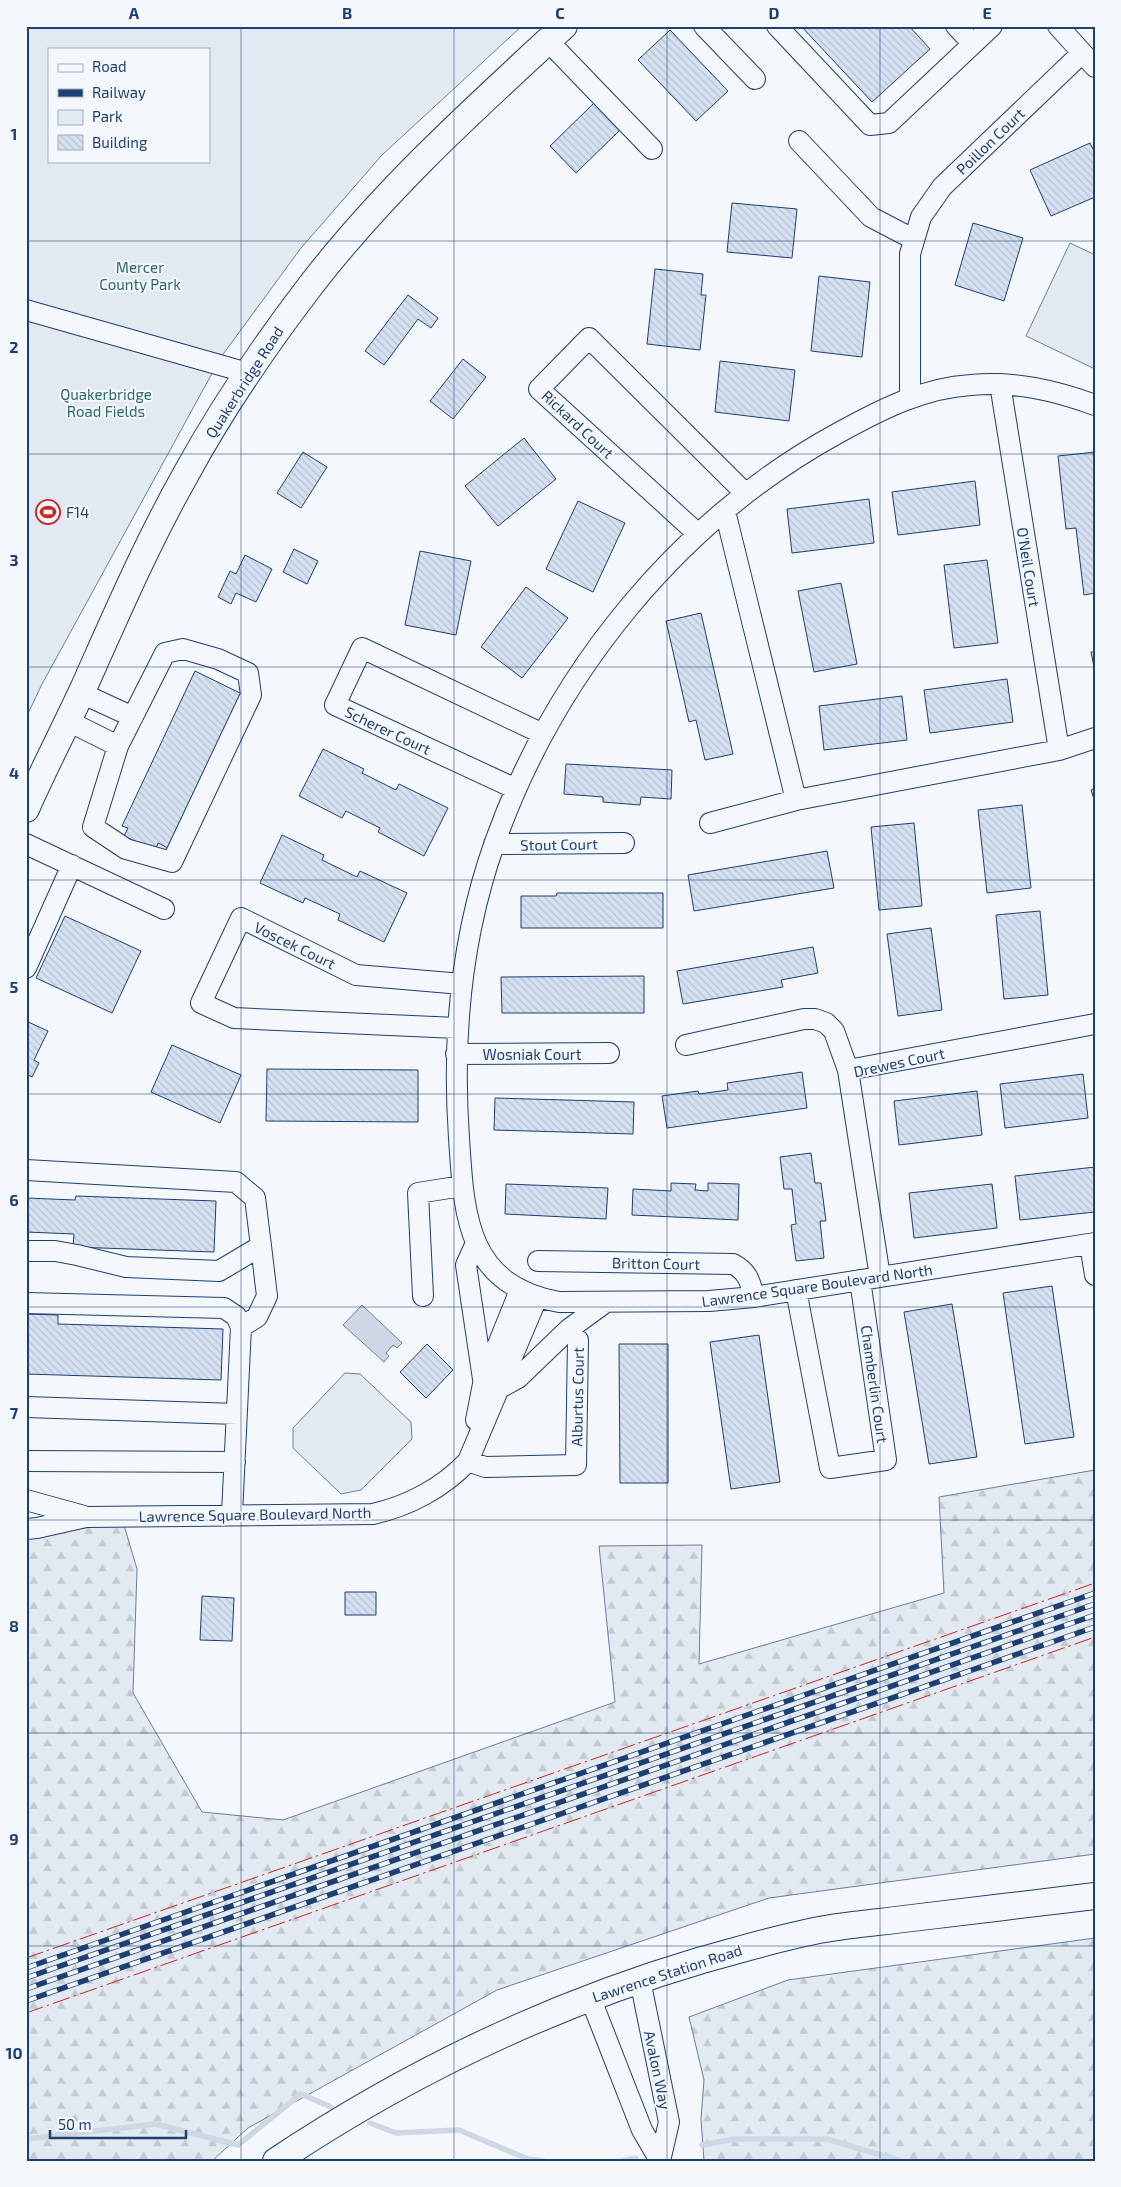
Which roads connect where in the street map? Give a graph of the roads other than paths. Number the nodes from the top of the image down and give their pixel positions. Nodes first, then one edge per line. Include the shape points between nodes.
1 (704, 26) edge
2 (777, 26) edge
3 (956, 26) edge
4 (992, 26) edge
5 (1058, 26) edge
6 (556, 33) edge
7 (972, 44) junction
8 (1089, 60) edge
9 (755, 79) dead end
10 (799, 141) dead end
11 (652, 149) dead end
12 (913, 239) junction
13 (26, 310) edge
14 (248, 373) junction
15 (1000, 384) junction
16 (910, 398) junction
17 (1095, 405) edge
18 (745, 493) junction
19 (725, 511) junction
20 (698, 534) junction
21 (81, 693) junction
22 (133, 716) junction
23 (68, 721) junction
24 (543, 734) junction
25 (1095, 738) edge
26 (118, 746) junction
27 (1059, 750) junction
28 (516, 789) junction
29 (796, 800) junction
30 (26, 809) edge
31 (710, 823) dead end
32 (624, 843) dead end
33 (26, 844) edge
34 (494, 844) junction
35 (72, 865) junction
36 (164, 909) dead end
37 (26, 968) edge
38 (462, 984) junction
39 (1095, 1024) edge
40 (457, 1028) junction
41 (686, 1045) dead end
42 (609, 1053) dead end
43 (456, 1054) junction
44 (848, 1070) junction
45 (26, 1170) edge
46 (462, 1186) junction
47 (1092, 1244) edge
48 (475, 1245) junction
49 (261, 1246) junction
50 (26, 1251) edge
51 (538, 1261) dead end
52 (1095, 1275) edge
53 (880, 1277) junction
54 (860, 1280) junction
55 (796, 1290) junction
56 (528, 1294) junction
57 (423, 1296) dead end
58 (754, 1296) junction
59 (606, 1302) junction
60 (26, 1303) edge
61 (242, 1327) junction
62 (578, 1340) dead end
63 (491, 1385) junction
64 (26, 1407) edge
65 (237, 1414) junction
66 (26, 1461) edge
67 (468, 1461) junction
68 (234, 1462) junction
69 (26, 1500) edge
70 (232, 1514) junction
71 (86, 1517) junction
72 (26, 1529) edge
73 (1095, 1896) edge
74 (640, 1980) junction
75 (590, 1998) junction
76 (660, 2160) edge
77 (276, 2161) edge

1 - 9 street
2 - 7 street via 870,125 889,123
3 - 7 street
4 - 7 street
5 - 8 street
6 - 11 street
6 - 14 main road, Quakerbridge Road via 445,136 361,224 312,283
8 - 12 street, Poillon Court via 942,187 921,217
10 - 12 street via 871,218
12 - 16 street, Poillon Court via 910,254
13 - 14 street
14 - 21 main road, Quakerbridge Road via 186,474 150,541
15 - 16 street, Lawrence Square Boulevard North via 968,385
15 - 17 street, Lawrence Square Boulevard North via 1030,386
15 - 27 street, O'Neil Court
16 - 18 street, Lawrence Square Boulevard North via 883,408 822,441
18 - 19 street, Lawrence Square Boulevard North
18 - 20 street, Rickard Court via 589,338 539,389
19 - 20 street, Lawrence Square Boulevard North
19 - 29 street
20 - 24 street, Lawrence Square Boulevard North via 622,615 583,668
21 - 22 street
21 - 23 main road, Quakerbridge Road
22 - 26 street
22 - 26 street via 165,653 182,649 218,659 248,673 251,695 172,862 126,849 93,827
23 - 26 street
23 - 30 main road, Quakerbridge Road
24 - 28 street, Lawrence Square Boulevard North
24 - 28 street, Scherer Court via 362,648 335,705
25 - 27 street
27 - 29 street
28 - 34 street, Lawrence Square Boulevard North
29 - 31 street
32 - 34 street, Stout Court
33 - 35 street
34 - 38 street, Lawrence Square Boulevard North via 481,889
35 - 36 street
35 - 37 street
38 - 40 street, Lawrence Square Boulevard North
38 - 40 street, Voscek Court via 356,975 241,918 201,1003 234,1018
39 - 44 street, Drewes Court
40 - 43 street, Lawrence Square Boulevard North
41 - 44 street via 815,1019 834,1031
42 - 43 street, Wosniak Court
43 - 46 street, Lawrence Square Boulevard North
44 - 53 street, Drewes Court
45 - 49 street via 236,1182 256,1198
46 - 48 street, Lawrence Square Boulevard North
46 - 57 street via 418,1193
47 - 52 street
47 - 53 street, Lawrence Square Boulevard North
48 - 56 street, Lawrence Square Boulevard North via 502,1278
48 - 63 street via 466,1265
49 - 50 street via 219,1271 126,1267 77,1255
49 - 61 street via 267,1296 257,1316
51 - 58 street, Britton Court via 733,1264 749,1277
53 - 54 street, Lawrence Square Boulevard North
54 - 55 street, Lawrence Square Boulevard North
54 - 55 street, Chamberlin Court via 886,1460 830,1468
55 - 58 street, Lawrence Square Boulevard North
56 - 59 street, Lawrence Square Boulevard North via 559,1302
56 - 63 street
58 - 59 street, Lawrence Square Boulevard North via 709,1301
59 - 63 street via 569,1329 518,1378
60 - 61 street via 224,1308 236,1316
61 - 65 street
62 - 67 street, Alburtus Court via 576,1465 485,1467
63 - 67 street
64 - 65 street
65 - 68 street
66 - 68 street
67 - 70 street, Lawrence Square Boulevard North via 419,1498 373,1514
68 - 70 street
69 - 71 street, Lawrence Square Boulevard North
70 - 71 street, Lawrence Square Boulevard North
71 - 72 street, Lawrence Square Boulevard North
73 - 74 main road, Lawrence Station Road via 825,1929 745,1948
74 - 75 main road, Lawrence Station Road
74 - 76 street, Avalon Way via 669,2122
75 - 76 street, Avalon Way via 642,2130
75 - 77 main road, Lawrence Station Road via 514,2028 440,2063 382,2094

